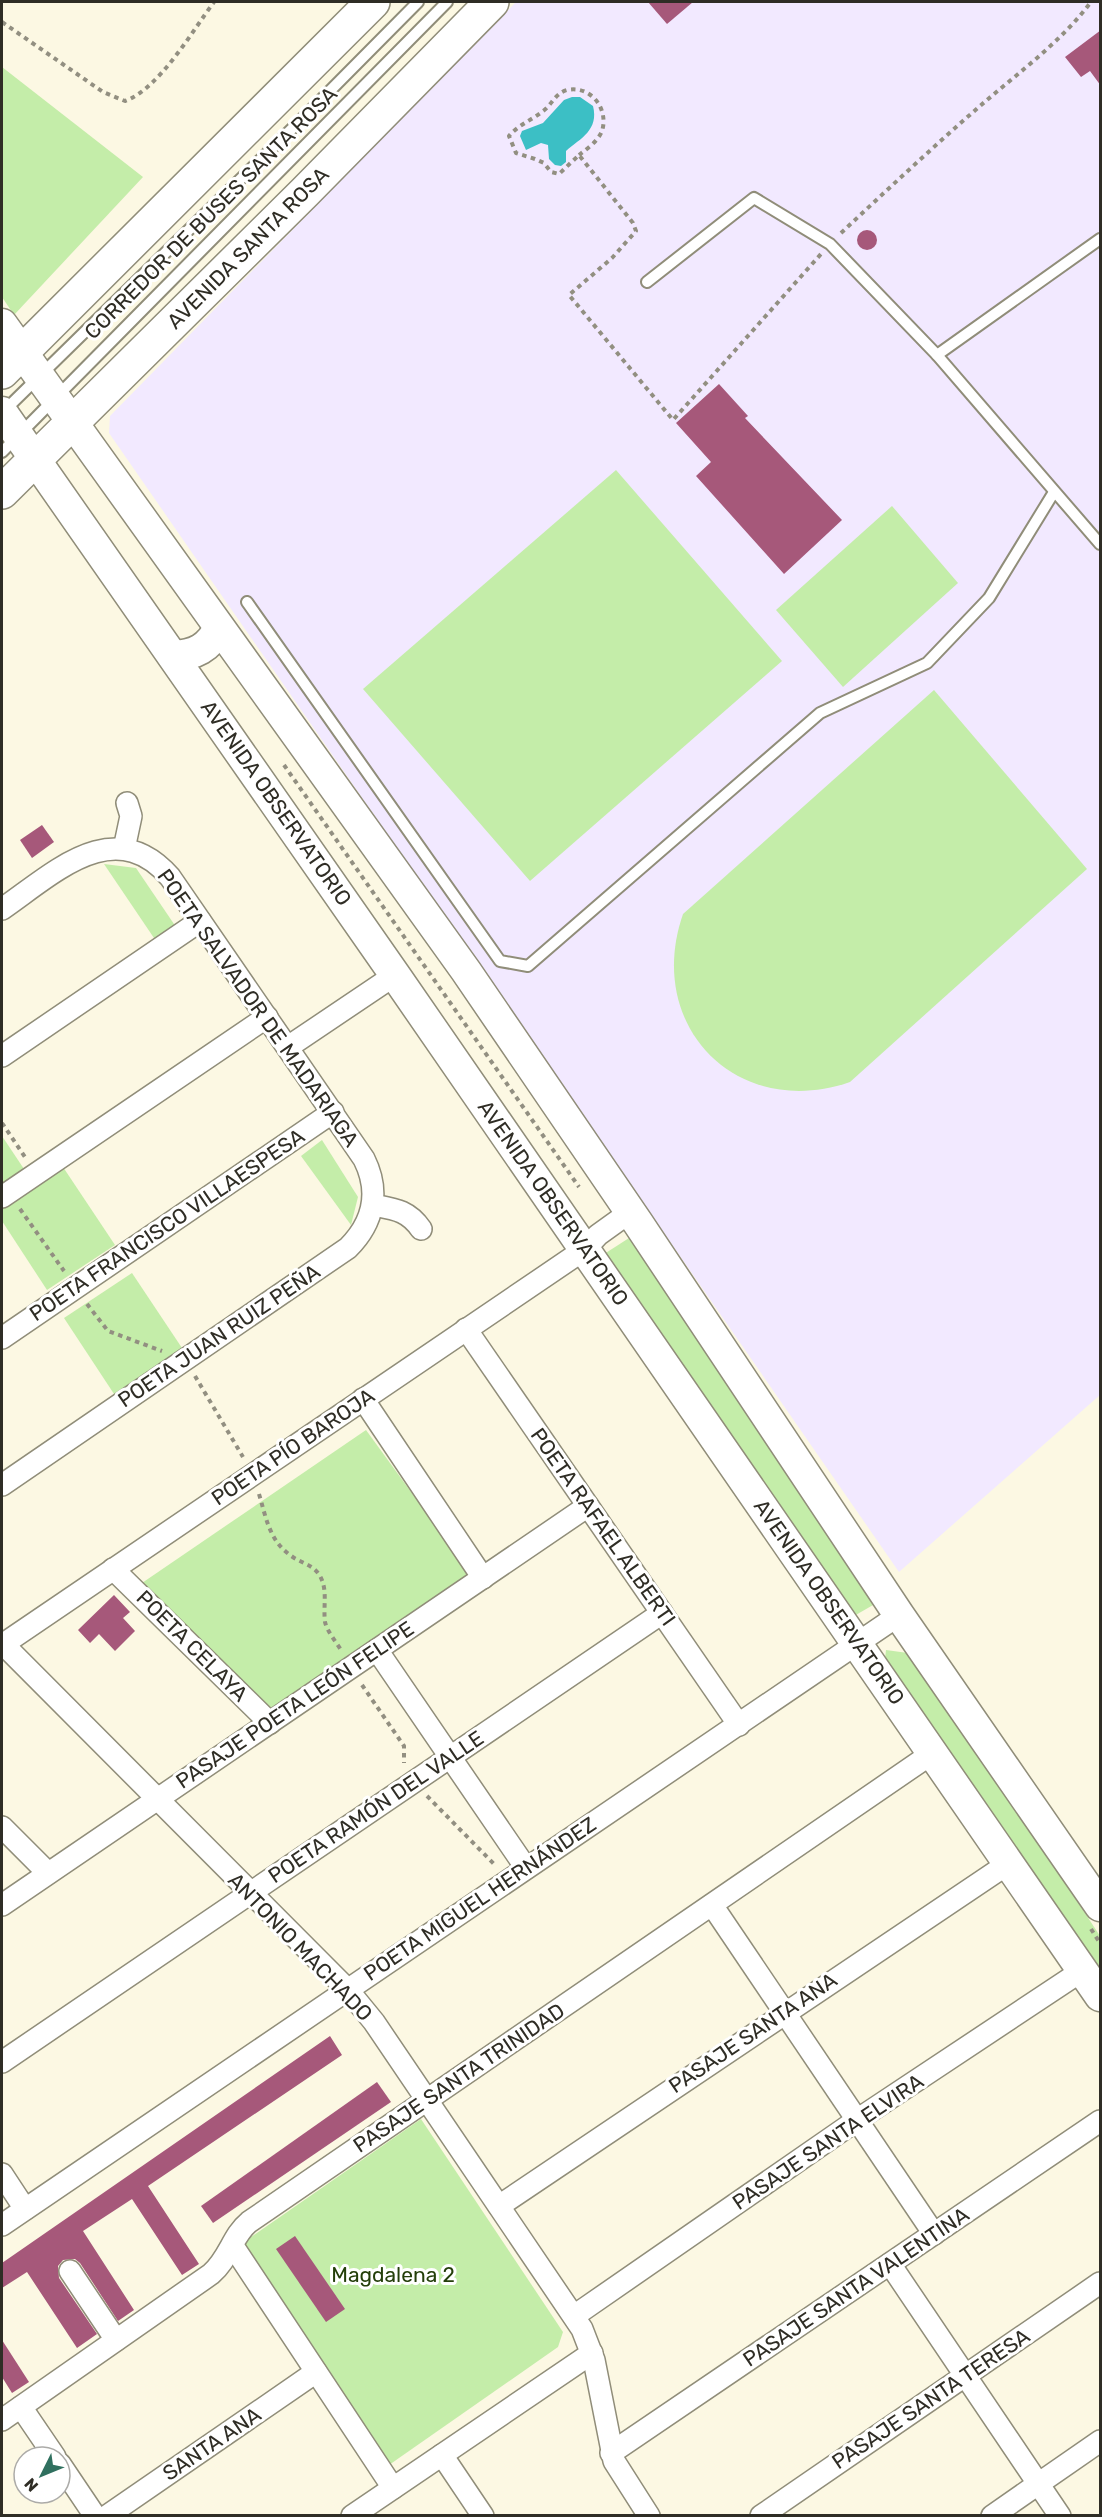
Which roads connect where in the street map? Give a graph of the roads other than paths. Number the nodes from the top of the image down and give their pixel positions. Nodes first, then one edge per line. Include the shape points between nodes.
1 (374, 2) edge
2 (418, 2) edge
3 (447, 2) edge
4 (492, 2) edge
5 (1101, 239) edge
6 (647, 282) dead end
7 (2, 324) edge
8 (937, 355) junction
9 (37, 385) edge
10 (10, 430) edge
11 (2, 492) edge
12 (1054, 492) junction
13 (1100, 542) edge
14 (247, 602) dead end
15 (219, 628) junction
16 (173, 656) junction
17 (127, 802) dead end
18 (124, 849) junction
19 (2, 909) edge
20 (200, 921) junction
21 (395, 975) junction
22 (267, 1017) junction
23 (288, 1047) junction
24 (2, 1056) edge
25 (333, 1112) junction
26 (2, 1197) edge
27 (373, 1205) junction
28 (634, 1218) junction
29 (421, 1229) dead end
30 (585, 1249) junction
31 (466, 1329) junction
32 (2, 1338) edge
33 (363, 1399) junction
34 (2, 1485) edge
35 (588, 1506) junction
36 (113, 1569) junction
37 (483, 1578) junction
38 (662, 1613) junction
39 (899, 1615) junction
40 (2, 1644) edge
41 (857, 1644) junction
42 (377, 1650) junction
43 (270, 1723) junction
44 (739, 1725) junction
45 (934, 1752) junction
46 (450, 1757) junction
47 (156, 1800) junction
48 (2, 1827) edge
49 (1009, 1863) junction
50 (526, 1868) junction
51 (48, 1874) junction
52 (248, 1893) junction
53 (2, 1905) edge
54 (711, 1905) junction
55 (1094, 1915) edge
56 (1083, 1970) junction
57 (347, 1989) junction
58 (1101, 1996) edge
59 (785, 2011) junction
60 (2, 2062) edge
61 (427, 2100) junction
62 (858, 2120) junction
63 (1101, 2121) edge
64 (2, 2174) edge
65 (499, 2206) junction
66 (25, 2209) junction
67 (2, 2225) edge
68 (934, 2234) junction
69 (233, 2246) junction
70 (890, 2264) junction
71 (70, 2271) dead end
72 (1101, 2283) edge
73 (574, 2316) junction
74 (116, 2340) junction
75 (592, 2353) junction
76 (316, 2372) junction
77 (965, 2376) junction
78 (8, 2411) edge
79 (1101, 2441) edge
80 (43, 2445) edge
81 (611, 2453) junction
82 (442, 2454) junction
83 (72, 2482) edge
84 (1038, 2484) junction
85 (393, 2488) junction
86 (95, 2516) edge
87 (107, 2516) edge
88 (352, 2516) edge
89 (483, 2516) edge
90 (649, 2516) edge
91 (761, 2516) edge
92 (992, 2516) edge
93 (1060, 2516) edge

1 - 9 main road, AVENIDA SANTA ROSA
2 - 9 lane, CORREDOR DE BUSES SANTA ROSA
3 - 9 lane, CORREDOR DE BUSES SANTA ROSA
4 - 9 main road, AVENIDA SANTA ROSA via 314,184
5 - 8 lane
6 - 8 lane via 754,198 830,244
7 - 9 main road
8 - 12 lane
9 - 10 main road, AVENIDA SANTA ROSA
9 - 10 lane, CORREDOR DE BUSES SANTA ROSA
9 - 15 main road
10 - 11 main road, AVENIDA SANTA ROSA
10 - 16 main road, AVENIDA OBSERVATORIO
12 - 13 lane
12 - 14 lane via 989,598 927,663 820,713 528,966 500,961
15 - 16 main road via 203,649
15 - 28 main road via 466,971
16 - 21 main road, AVENIDA OBSERVATORIO
17 - 18 street via 131,816
18 - 19 street, POETA SALVADOR DE MADARIAGA via 96,851 71,862
18 - 20 street, POETA SALVADOR DE MADARIAGA via 144,855 161,867
20 - 22 street, POETA SALVADOR DE MADARIAGA
20 - 24 street
21 - 23 street
21 - 30 main road, AVENIDA OBSERVATORIO
22 - 23 street, POETA SALVADOR DE MADARIAGA
22 - 26 street
23 - 25 street, POETA SALVADOR DE MADARIAGA
25 - 27 street, POETA SALVADOR DE MADARIAGA via 370,1171
25 - 32 street, POETA FRANCISCO VILLAESPESA
27 - 29 street via 400,1210
27 - 34 street, POETA JUAN RUIZ PEÑA via 366,1226 348,1248
28 - 30 street, POETA PÍO BAROJA via 605,1246
28 - 39 main road
30 - 31 street, POETA PÍO BAROJA
30 - 41 main road, AVENIDA OBSERVATORIO
31 - 33 street, POETA PÍO BAROJA
31 - 35 street, POETA RAFAEL ALBERTI
33 - 36 street, POETA PÍO BAROJA
33 - 37 street
35 - 37 street, PASAJE POETA LEÓN FELIPE
35 - 38 street, POETA RAFAEL ALBERTI
36 - 40 street, POETA PÍO BAROJA
36 - 43 street, POETA CELAYA
37 - 42 street, PASAJE POETA LEÓN FELIPE
38 - 44 street, POETA RAFAEL ALBERTI
38 - 46 street, POETA RAMÓN DEL VALLE
39 - 41 street, POETA MIGUEL HERNÁNDEZ
39 - 55 main road
40 - 47 street, ANTONIO MACHADO
41 - 44 street, POETA MIGUEL HERNÁNDEZ
41 - 45 main road, AVENIDA OBSERVATORIO
42 - 43 street, PASAJE POETA LEÓN FELIPE
42 - 46 street
43 - 47 street, PASAJE POETA LEÓN FELIPE
44 - 50 street, POETA MIGUEL HERNÁNDEZ
45 - 49 main road, AVENIDA OBSERVATORIO
45 - 54 street, PASAJE SANTA TRINIDAD
46 - 50 street
46 - 52 street, POETA RAMÓN DEL VALLE
47 - 51 street, PASAJE POETA LEÓN FELIPE
47 - 52 street, ANTONIO MACHADO
48 - 51 street
49 - 56 main road, AVENIDA OBSERVATORIO
49 - 59 street, PASAJE SANTA ANA
50 - 57 street, POETA MIGUEL HERNÁNDEZ
51 - 53 street, PASAJE POETA LEÓN FELIPE
52 - 57 street, ANTONIO MACHADO
52 - 60 street, POETA RAMÓN DEL VALLE
54 - 59 street
54 - 61 street, PASAJE SANTA TRINIDAD
56 - 58 main road, AVENIDA OBSERVATORIO
56 - 62 street, PASAJE SANTA ELVIRA
57 - 61 street, ANTONIO MACHADO
57 - 66 street, POETA MIGUEL HERNÁNDEZ
59 - 62 street
59 - 65 street, PASAJE SANTA ANA
61 - 65 street, ANTONIO MACHADO
61 - 69 street, PASAJE SANTA TRINIDAD via 249,2222
62 - 68 street
62 - 73 street, PASAJE SANTA ELVIRA
63 - 68 street, PASAJE SANTA VALENTINA
64 - 66 street
65 - 73 street, ANTONIO MACHADO
66 - 67 street, POETA MIGUEL HERNÁNDEZ
68 - 70 street, PASAJE SANTA VALENTINA
69 - 74 street, PASAJE SANTA TRINIDAD via 211,2274
69 - 76 street
70 - 77 street
70 - 81 street, PASAJE SANTA VALENTINA
71 - 74 street
72 - 77 street, PASAJE SANTA TERESA
73 - 75 street, ANTONIO MACHADO
74 - 78 street, PASAJE SANTA TRINIDAD
75 - 81 street, ANTONIO MACHADO
75 - 82 street
76 - 85 street
76 - 87 street, SANTA ANA
77 - 84 street
77 - 91 street, PASAJE SANTA TERESA
78 - 80 street
79 - 84 street
81 - 90 street, ANTONIO MACHADO
82 - 85 street
82 - 89 street
83 - 86 street
84 - 92 street
84 - 93 street
85 - 88 street

